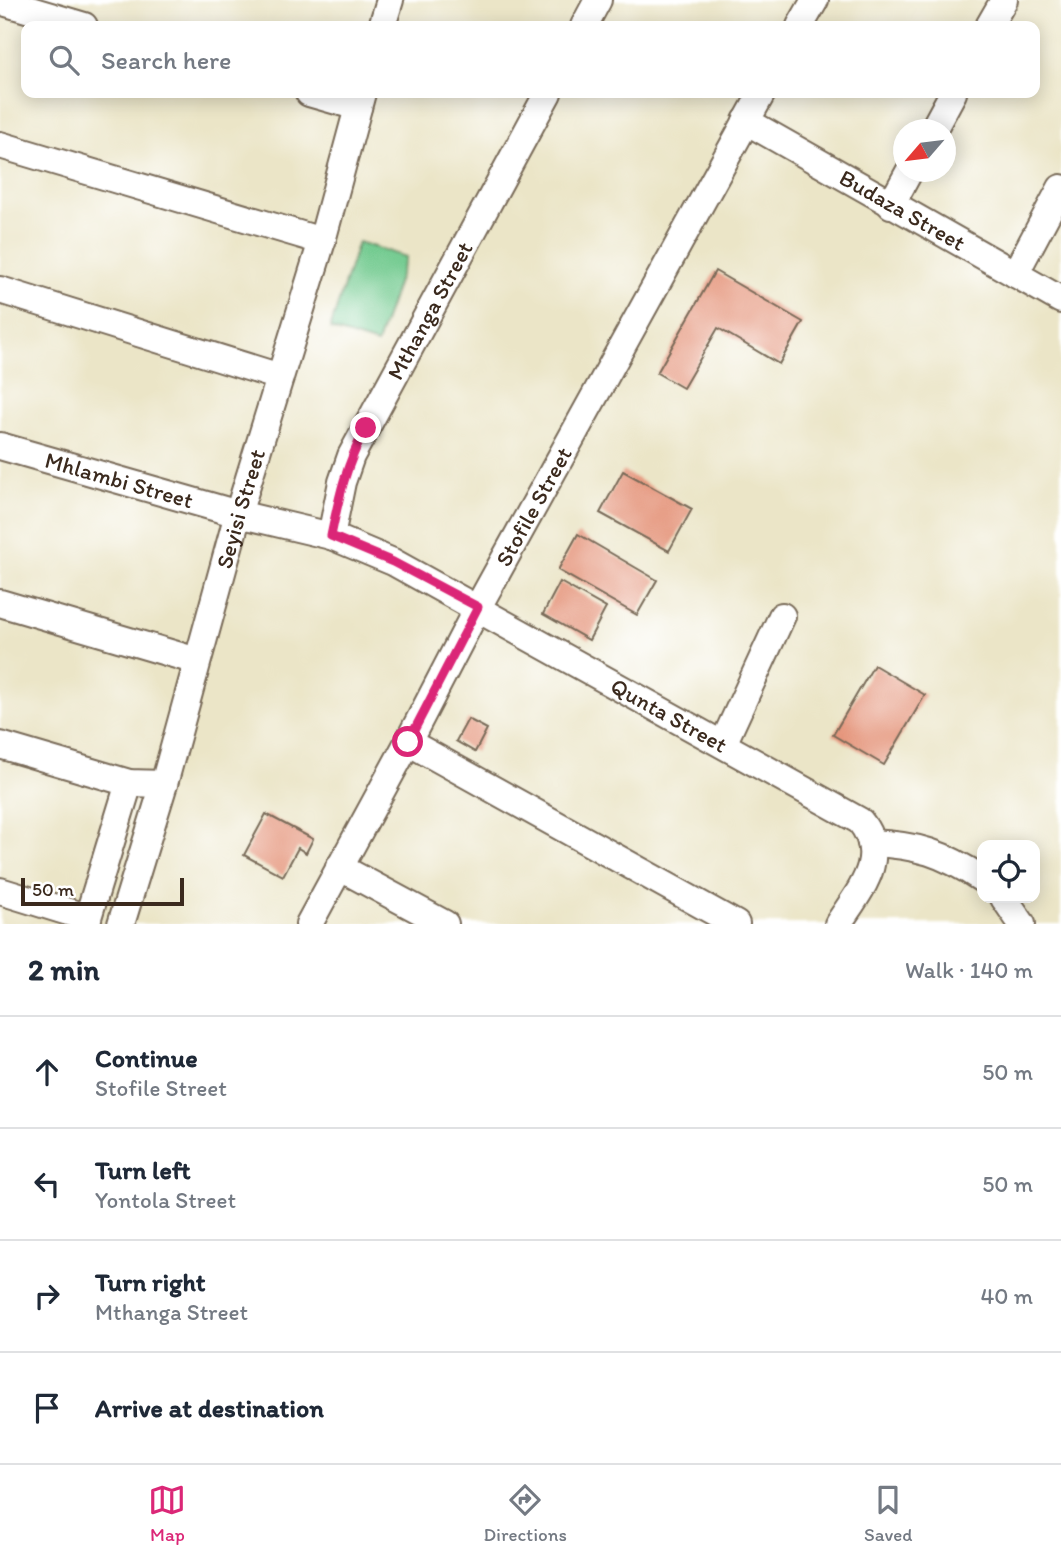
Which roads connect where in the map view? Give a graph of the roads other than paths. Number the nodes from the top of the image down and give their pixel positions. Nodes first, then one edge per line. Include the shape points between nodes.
1 (390, 0) edge
2 (598, 0) edge
3 (815, 0) edge
4 (1004, 0) edge
5 (0, 1) edge
6 (67, 21) edge
7 (384, 21) edge
8 (587, 21) edge
9 (803, 21) edge
10 (992, 21) edge
11 (545, 98) edge
12 (759, 98) edge
13 (950, 98) edge
14 (360, 100) edge
15 (939, 119) edge
16 (746, 121) junction
17 (0, 145) edge
18 (904, 182) edge
19 (1061, 188) edge
20 (891, 205) junction
21 (322, 241) junction
22 (1015, 274) junction
23 (0, 290) edge
24 (1061, 300) edge
25 (280, 377) junction
26 (0, 446) edge
27 (238, 514) junction
28 (331, 536) junction
29 (0, 603) edge
30 (478, 607) junction
31 (782, 616) dead end
32 (197, 661) junction
33 (408, 742) junction
34 (723, 744) junction
35 (0, 745) edge
36 (129, 783) junction
37 (164, 784) junction
38 (865, 832) junction
39 (339, 867) junction
40 (977, 876) edge
41 (0, 891) edge
42 (1007, 903) edge
43 (846, 920) edge
44 (87, 921) edge
45 (121, 924) edge
46 (309, 924) edge
47 (445, 924) edge
48 (736, 924) edge
49 (1022, 924) edge

1 - 7 street
2 - 8 street
3 - 9 street
4 - 10 street
5 - 6 street
11 - 28 street, Mthanga Street via 351,456
12 - 16 street, Stofile Street
13 - 15 street
14 - 21 street, Seyisi Street
16 - 20 street, Budaza Street
16 - 30 street, Stofile Street
17 - 21 street
18 - 20 street
19 - 22 street
20 - 22 street, Budaza Street
21 - 25 street, Seyisi Street
22 - 24 street, Budaza Street
23 - 25 street
25 - 27 street, Seyisi Street
26 - 27 street, Mhlambi Street
27 - 28 street, Mhlambi Street
27 - 32 street, Seyisi Street
28 - 30 street, Qunta Street via 393,562
29 - 32 street
30 - 33 street, Stofile Street
30 - 34 street, Qunta Street
31 - 34 street
32 - 37 street, Seyisi Street
33 - 39 street, Stofile Street
33 - 48 street
34 - 38 street, Qunta Street
35 - 36 street
36 - 37 street
36 - 44 street
37 - 45 street, Seyisi Street
38 - 40 street via 926,849
38 - 43 street via 872,868
39 - 46 street, Stofile Street
39 - 47 street
41 - 44 street
42 - 49 street

